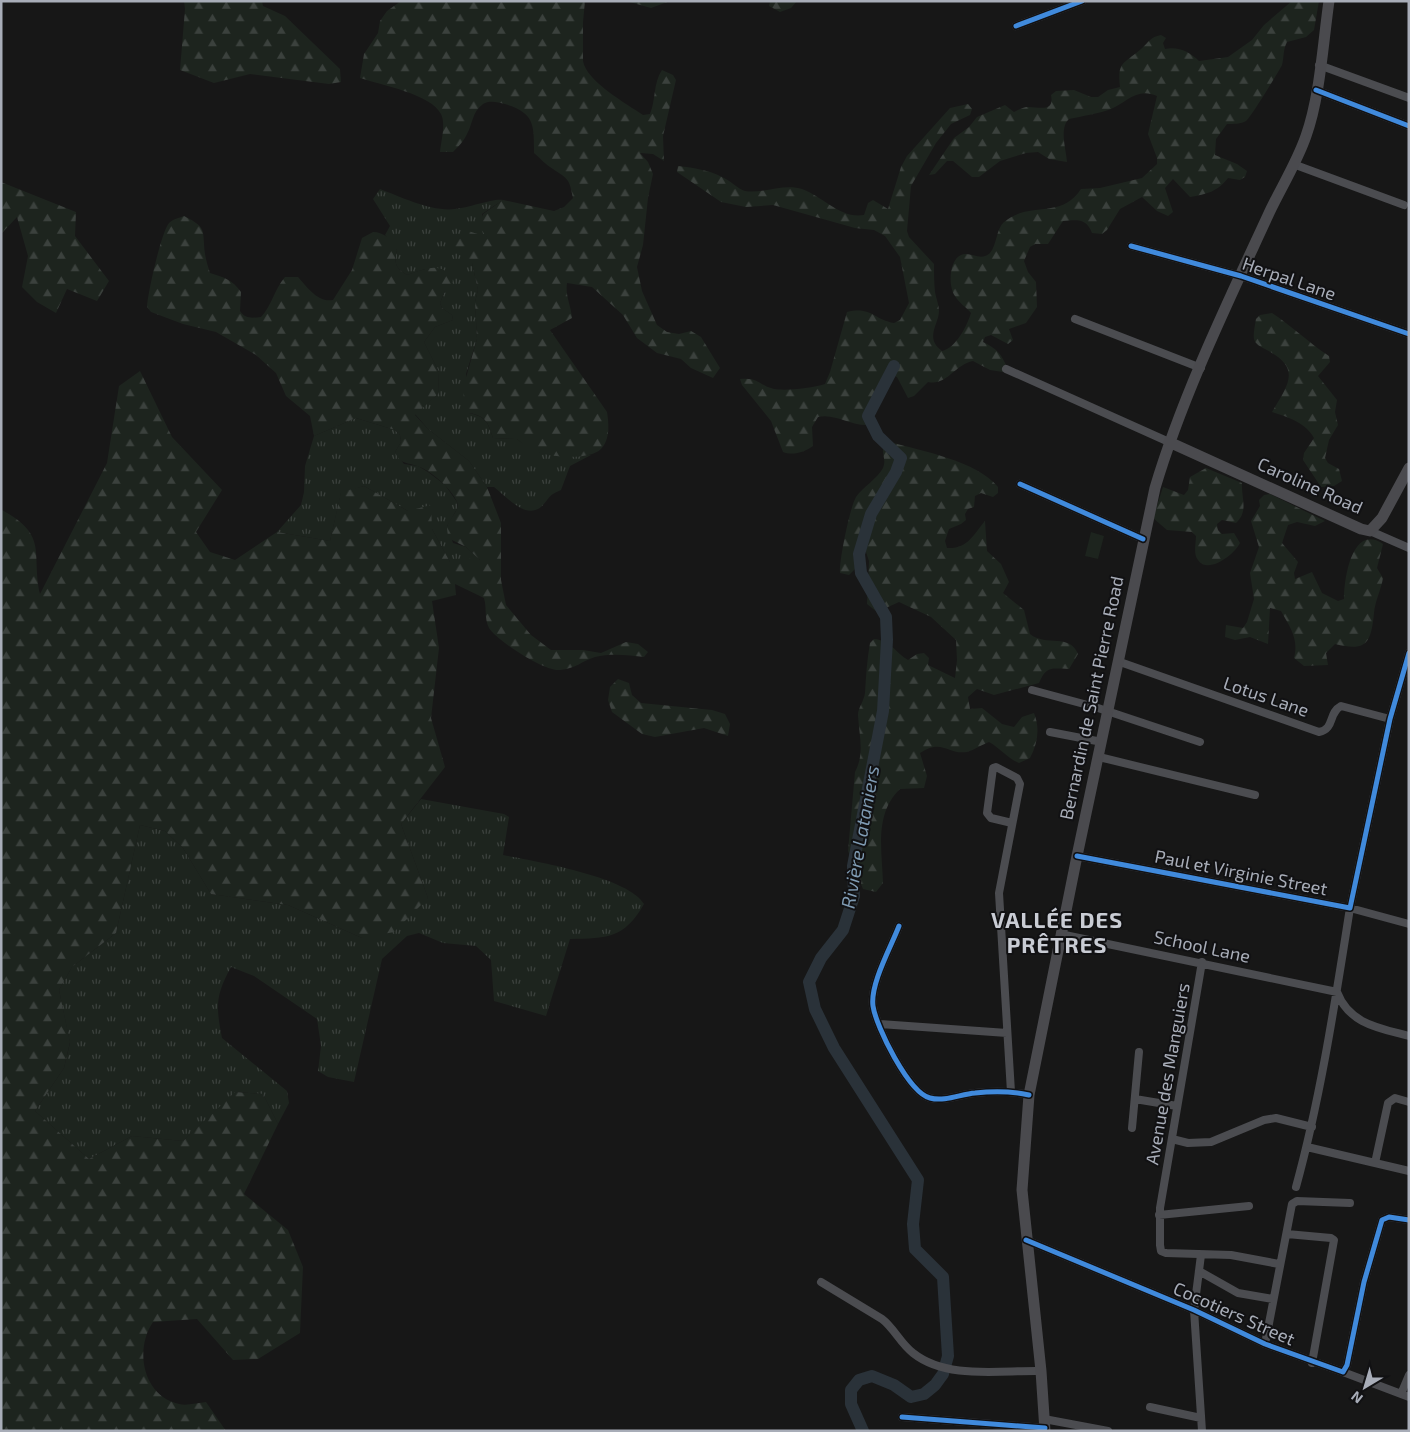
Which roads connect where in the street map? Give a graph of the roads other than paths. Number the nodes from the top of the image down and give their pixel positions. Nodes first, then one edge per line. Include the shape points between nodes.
1 (1082, 1) edge
2 (1329, 1) edge
3 (1016, 26) dead end
4 (1320, 66) junction
5 (1316, 90) junction
6 (1409, 98) edge
7 (1409, 126) edge
8 (1293, 164) junction
9 (1404, 204) dead end
10 (1131, 246) dead end
11 (1241, 276) junction
12 (1075, 319) dead end
13 (1409, 334) edge
14 (1201, 368) junction
15 (1006, 369) dead end
16 (1169, 442) junction
17 (1409, 468) edge
18 (1020, 484) dead end
19 (1370, 531) junction
20 (1143, 539) junction
21 (1409, 548) edge
22 (1409, 653) edge
23 (1120, 662) junction
24 (1032, 690) dead end
25 (1108, 712) junction
26 (1390, 719) junction
27 (1050, 732) dead end
28 (1102, 742) junction
29 (1200, 742) dead end
30 (1099, 757) junction
31 (1255, 795) dead end
32 (1012, 823) junction
33 (1077, 856) junction
34 (1350, 908) junction
35 (1409, 924) edge
36 (899, 926) dead end
37 (1060, 934) junction
38 (1202, 962) junction
39 (1337, 992) junction
40 (880, 1024) junction
41 (1007, 1033) junction
42 (1409, 1036) edge
43 (1140, 1052) dead end
44 (1011, 1092) junction
45 (1029, 1094) junction
46 (1135, 1098) junction
47 (1409, 1102) edge
48 (1177, 1106) junction
49 (1312, 1127) junction
50 (1132, 1128) dead end
51 (1172, 1139) junction
52 (1307, 1147) junction
53 (1375, 1163) junction
54 (1409, 1170) edge
55 (1296, 1187) dead end
56 (1350, 1203) dead end
57 (1249, 1206) dead end
58 (1159, 1211) junction
59 (1409, 1220) edge
60 (1287, 1234) junction
61 (1026, 1240) junction
62 (1201, 1255) junction
63 (1279, 1264) junction
64 (1199, 1271) junction
65 (821, 1282) dead end
66 (1273, 1299) junction
67 (1194, 1310) junction
68 (1265, 1344) junction
69 (1312, 1362) junction
70 (1041, 1371) junction
71 (1343, 1372) junction
72 (1409, 1375) edge
73 (1405, 1395) edge
74 (1150, 1407) dead end
75 (902, 1417) dead end
76 (1201, 1418) junction
77 (1044, 1426) edge
78 (1108, 1431) edge
79 (1202, 1431) edge

1 - 3 street
2 - 4 main road, Bernardin de Saint Pierre Road
4 - 5 main road, Bernardin de Saint Pierre Road
4 - 6 street
5 - 7 street
5 - 8 main road, Bernardin de Saint Pierre Road via 1306,136
8 - 9 street
8 - 11 main road, Bernardin de Saint Pierre Road
10 - 11 street, Herpal Lane
11 - 13 street, Herpal Lane
11 - 14 main road, Bernardin de Saint Pierre Road
12 - 14 street
14 - 16 main road, Bernardin de Saint Pierre Road
15 - 16 street
16 - 19 main road, Caroline Road
16 - 20 main road, Bernardin de Saint Pierre Road
17 - 19 main road, Caroline Road via 1382,518
18 - 20 street
19 - 21 street
20 - 23 main road, Bernardin de Saint Pierre Road
22 - 26 street, Paul et Virginie Street
23 - 25 main road, Bernardin de Saint Pierre Road
23 - 26 street, Lotus Lane via 1319,732 1330,726 1332,715 1341,706
24 - 25 street
25 - 28 main road, Bernardin de Saint Pierre Road
25 - 29 street
26 - 34 street, Paul et Virginie Street
27 - 28 street
28 - 30 main road, Bernardin de Saint Pierre Road
30 - 31 street
30 - 33 main road, Bernardin de Saint Pierre Road
32 - 32 street via 1020,784 1017,778 996,767 991,771 987,814 990,818
32 - 41 street via 999,893
33 - 34 street, Paul et Virginie Street
33 - 37 main road, Bernardin de Saint Pierre Road
34 - 35 street
34 - 39 street, Paul et Virginie Street
36 - 40 street via 876,986 873,1006
37 - 38 street, School Lane
37 - 45 main road, Bernardin de Saint Pierre Road
38 - 39 street, School Lane
38 - 48 street, Avenue des Manguiers
39 - 42 street via 1341,1003 1360,1021
39 - 49 street, Paul et Virginie Street
40 - 41 street
40 - 44 street via 906,1078 928,1098 939,1100 974,1093
41 - 44 street
43 - 46 street
44 - 45 street
45 - 61 main road, Bernardin de Saint Pierre Road via 1022,1190
46 - 48 street
46 - 50 street
47 - 53 street via 1394,1098 1388,1103
48 - 51 street, Avenue des Manguiers
49 - 51 street via 1276,1118 1212,1142 1188,1144
49 - 52 street, Paul et Virginie Street
51 - 58 street, Avenue des Manguiers
52 - 53 street
52 - 55 street, Paul et Virginie Street
53 - 54 street
56 - 60 street via 1295,1201
57 - 58 street
58 - 62 street, Avenue des Manguiers via 1161,1251
59 - 71 street via 1389,1217 1382,1220
60 - 63 street
60 - 69 street via 1334,1240
61 - 67 street, Cocotiers Street
61 - 70 main road, Bernardin de Saint Pierre Road
62 - 63 street via 1231,1254
62 - 64 street
63 - 66 street
64 - 66 street via 1238,1293
64 - 67 street
65 - 70 street via 882,1318 914,1354 938,1366 954,1370
66 - 68 street
67 - 68 street, Cocotiers Street
67 - 76 street
68 - 69 street, Cocotiers Street
69 - 71 street, Cocotiers Street
70 - 77 main road, Bernardin de Saint Pierre Road
71 - 73 street, Cocotiers Street
72 - 73 street
74 - 76 street
75 - 77 street
76 - 79 street
77 - 78 street

